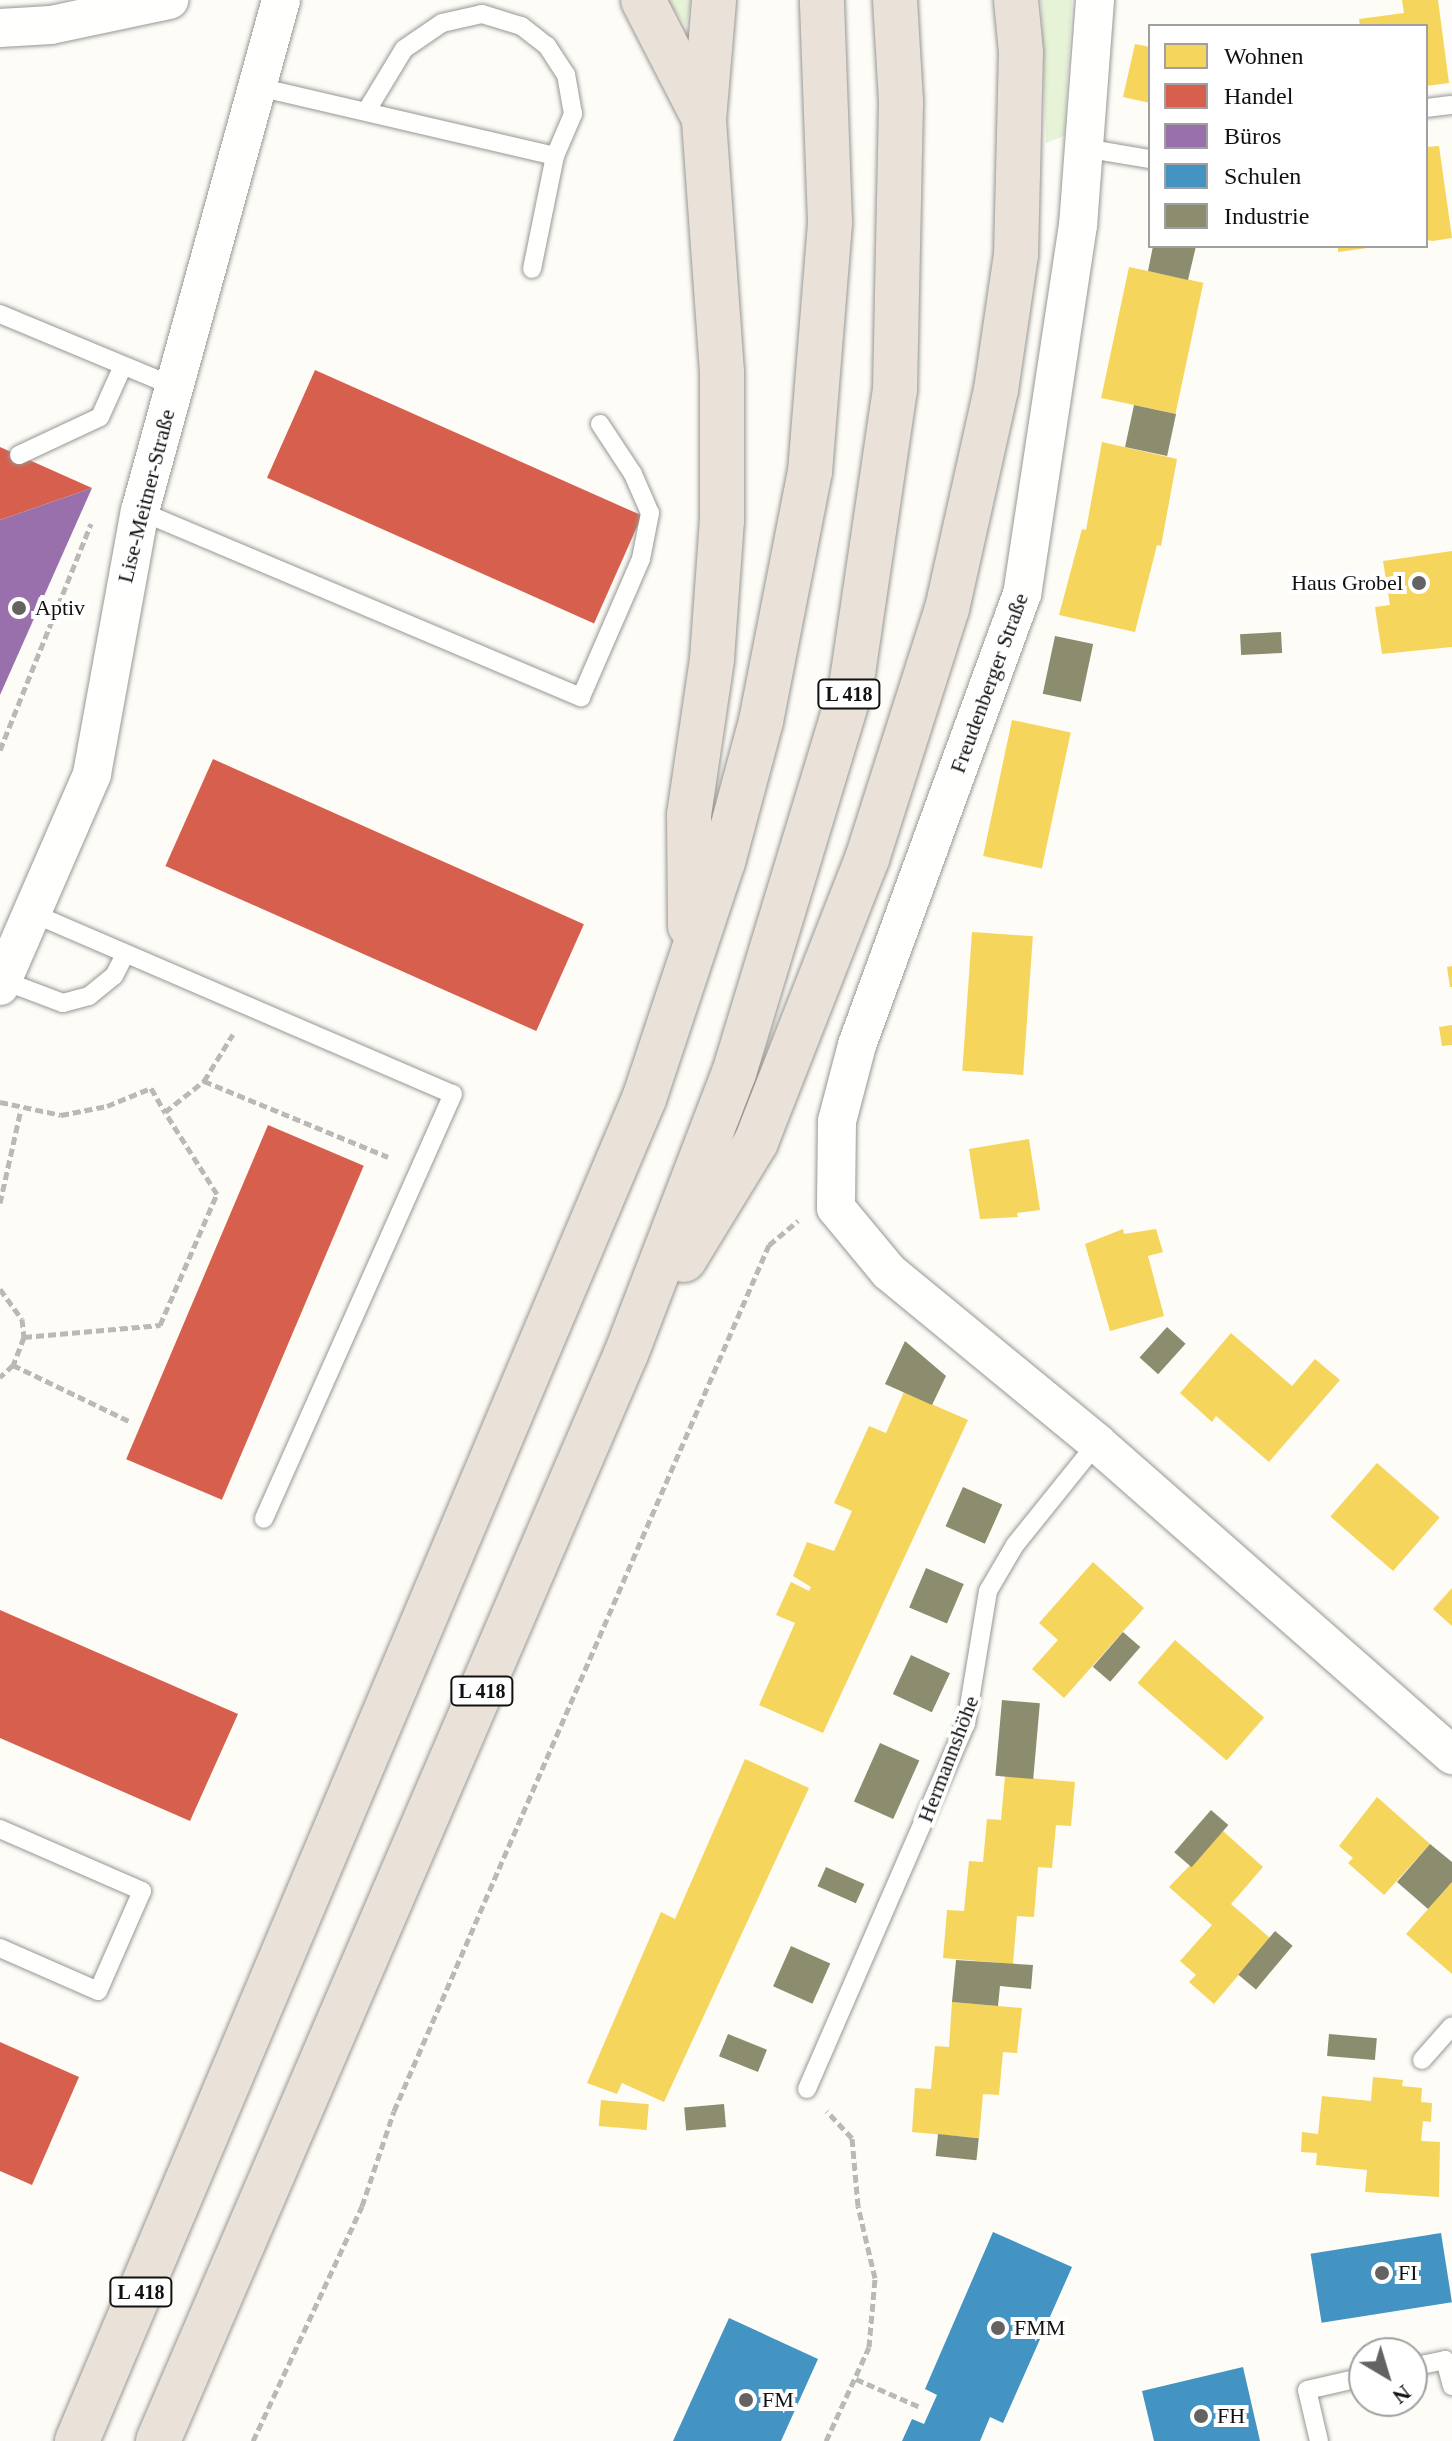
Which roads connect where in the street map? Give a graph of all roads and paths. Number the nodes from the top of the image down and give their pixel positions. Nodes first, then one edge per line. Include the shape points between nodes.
1 (169, 0) edge
2 (281, 0) edge
3 (643, 0) edge
4 (714, 0) edge
5 (822, 0) edge
6 (895, 0) edge
7 (1016, 0) edge
8 (1095, 0) edge
9 (0, 28) edge
10 (254, 86) junction
11 (1452, 105) edge
12 (1428, 108) edge
13 (367, 110) junction
14 (704, 120) junction
15 (1084, 148) junction
16 (555, 156) junction
17 (1148, 159) edge
18 (532, 269) dead end
19 (0, 314) edge
20 (122, 368) junction
21 (173, 386) junction
22 (600, 424) dead end
23 (19, 455) dead end
24 (140, 511) junction
25 (92, 521) dead end
26 (0, 750) edge
27 (32, 913) junction
28 (125, 954) junction
29 (690, 964) junction
30 (1, 983) edge
31 (245, 1008) junction
32 (204, 1081) junction
33 (0, 1102) edge
34 (21, 1109) junction
35 (165, 1112) junction
36 (420, 1171) junction
37 (0, 1203) edge
38 (836, 1208) junction
39 (0, 1289) edge
40 (24, 1337) junction
41 (626, 1354) junction
42 (13, 1365) junction
43 (0, 1377) edge
44 (131, 1422) dead end
45 (1097, 1443) junction
46 (264, 1519) dead end
47 (1452, 1755) edge
48 (0, 1829) edge
49 (0, 1948) edge
50 (1452, 2026) edge
51 (1422, 2060) dead end
52 (807, 2089) joint
53 (1428, 2364) edge
54 (856, 2379) junction
55 (1348, 2381) edge
56 (1452, 2386) edge
57 (920, 2407) dead end
58 (77, 2441) edge
59 (158, 2441) edge
60 (253, 2441) edge
61 (826, 2441) edge
62 (1319, 2441) edge

1 - 9 street via 51,25
2 - 10 street, Lise-Meitner-Straße
3 - 14 highway via 683,69
4 - 14 highway
5 - 29 highway, L 418 via 830,222 810,472 761,721
6 - 41 highway, L 418 via 901,101 895,390 851,687 734,1073
7 - 41 highway via 1021,77 1016,255 996,390 943,623 867,859 756,1142
8 - 15 street, Freudenberger Straße
10 - 13 lane
10 - 21 street, Lise-Meitner-Straße
11 - 12 lane
13 - 16 lane
13 - 16 lane via 404,49 442,23 482,14 521,26 547,46 566,75 573,114
14 - 29 highway via 724,448 712,659 689,815
15 - 17 lane
15 - 38 street, Freudenberger Straße via 1078,225 1022,594 857,1045 837,1121
16 - 18 lane
19 - 20 lane
20 - 21 lane
20 - 23 lane via 100,417
21 - 24 street, Lise-Meitner-Straße
22 - 24 lane via 633,474 650,513 641,559 581,697
24 - 27 street, Lise-Meitner-Straße via 92,774
25 - 26 path
27 - 28 lane
27 - 30 street, Lise-Meitner-Straße
28 - 30 lane via 114,976 89,996 63,1003
28 - 31 lane
29 - 58 highway, L 418 via 644,1099
31 - 32 path
31 - 36 lane via 453,1094
32 - 35 path
32 - 36 path
33 - 34 path
34 - 35 path via 61,1115 107,1106 151,1088
34 - 37 path
35 - 40 path via 217,1194 160,1325
36 - 46 lane
38 - 45 street via 889,1272
38 - 60 path via 801,1218 769,1245 394,2111 362,2206
39 - 40 path via 22,1319
40 - 42 path
41 - 59 highway, L 418
42 - 43 path
42 - 44 path
45 - 47 street
45 - 52 lane, Hermannshöhe via 1015,1545 988,1591 966,1724
48 - 49 lane via 142,1891 98,1991
50 - 51 lane
52 - 54 path via 852,2138 858,2206 875,2278 869,2347
53 - 56 lane via 1445,2360
54 - 57 path
54 - 61 path
55 - 62 lane via 1307,2390

